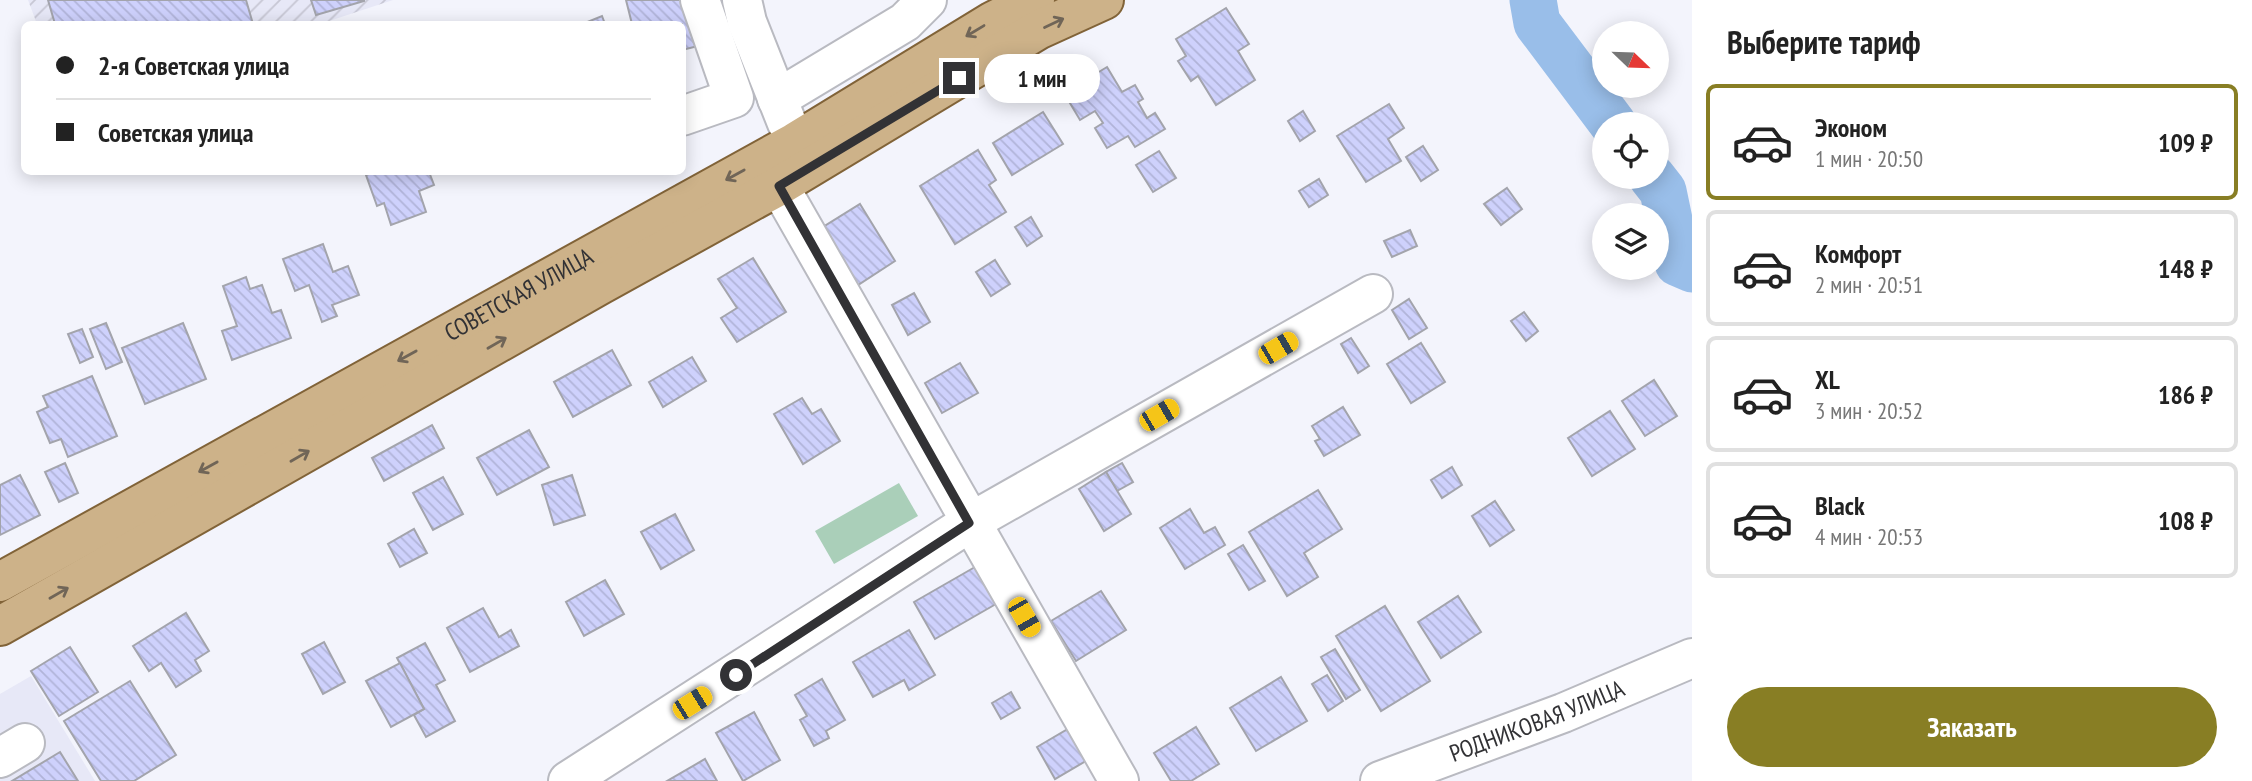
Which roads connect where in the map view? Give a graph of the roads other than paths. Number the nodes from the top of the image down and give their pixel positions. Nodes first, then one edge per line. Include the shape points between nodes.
1 (700, 0) edge
2 (742, 0) edge
3 (927, 0) edge
4 (1035, 0) edge
5 (1104, 0) edge
6 (777, 99) junction
7 (686, 115) edge
8 (795, 142) junction
9 (779, 186) junction
10 (1373, 294) dead end
11 (969, 523) junction
12 (0, 582) edge
13 (0, 626) edge
14 (1692, 658) edge
15 (568, 781) edge
16 (1119, 781) edge
17 (1380, 781) edge

1 - 7 street via 734,98
2 - 6 street
3 - 6 street via 905,22
4 -> 8 main road, СОВЕТСКАЯ УЛИЦА
9 -> 5 main road, СОВЕТСКАЯ УЛИЦА via 1038,30
6 - 8 street
8 -> 12 main road, СОВЕТСКАЯ УЛИЦА
9 - 11 street
13 -> 9 main road, СОВЕТСКАЯ УЛИЦА
10 - 11 street
11 - 15 street
11 - 16 street
14 - 17 street, РОДНИКОВАЯ УЛИЦА via 1563,713

